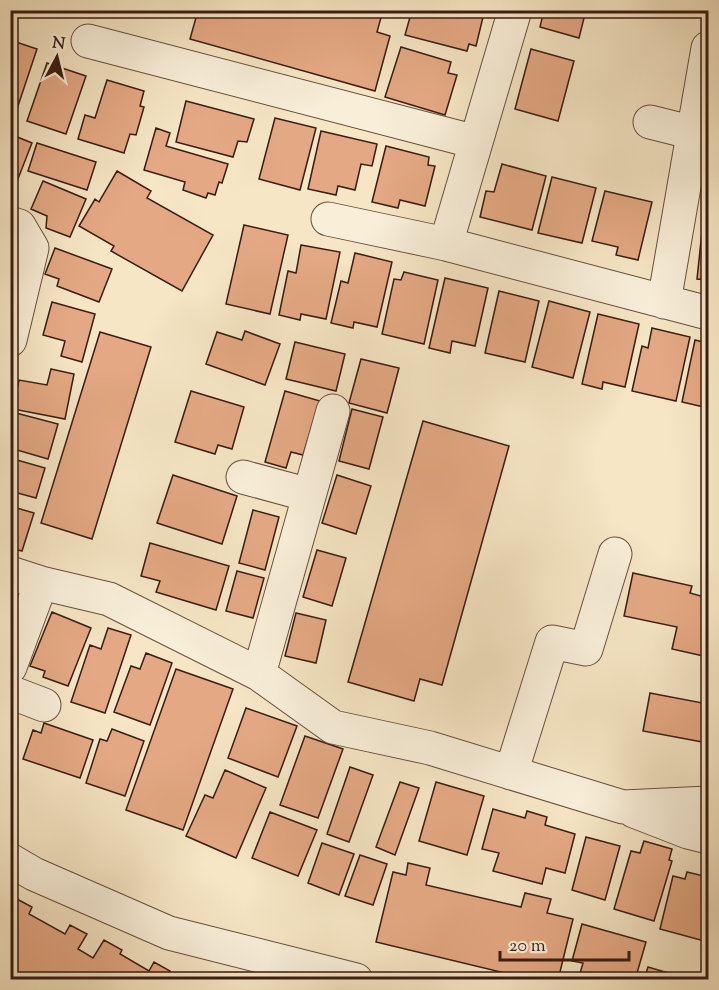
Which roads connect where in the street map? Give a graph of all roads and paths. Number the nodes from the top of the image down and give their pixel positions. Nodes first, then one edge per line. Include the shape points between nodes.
1 (515, 10) edge
2 (88, 41) dead end
3 (708, 48) edge
4 (650, 122) dead end
5 (693, 133) junction
6 (476, 142) junction
7 (328, 219) dead end
8 (10, 223) edge
9 (446, 244) junction
10 (664, 302) junction
11 (708, 313) edge
12 (10, 340) edge
13 (333, 411) dead end
14 (243, 477) dead end
15 (309, 495) junction
16 (615, 554) dead end
17 (10, 573) edge
18 (41, 583) junction
19 (10, 667) edge
20 (259, 674) junction
21 (10, 692) edge
22 (44, 705) dead end
23 (511, 773) junction
24 (708, 803) edge
25 (623, 807) junction
26 (708, 837) edge
27 (10, 860) edge
28 (356, 980) edge

1 - 6 street
2 - 6 street
3 - 5 street
4 - 5 street
5 - 10 street
6 - 9 street
7 - 9 street
8 - 12 street via 19,226 32,248
9 - 10 street
10 - 11 street
13 - 15 street
14 - 15 street
15 - 20 street
16 - 23 street via 586,649 552,642
17 - 18 street
18 - 19 street
18 - 20 street via 109,599
20 - 23 street via 333,727 430,748
21 - 22 street
23 - 25 street
24 - 25 street
25 - 26 street
27 - 28 street via 33,874 169,933

